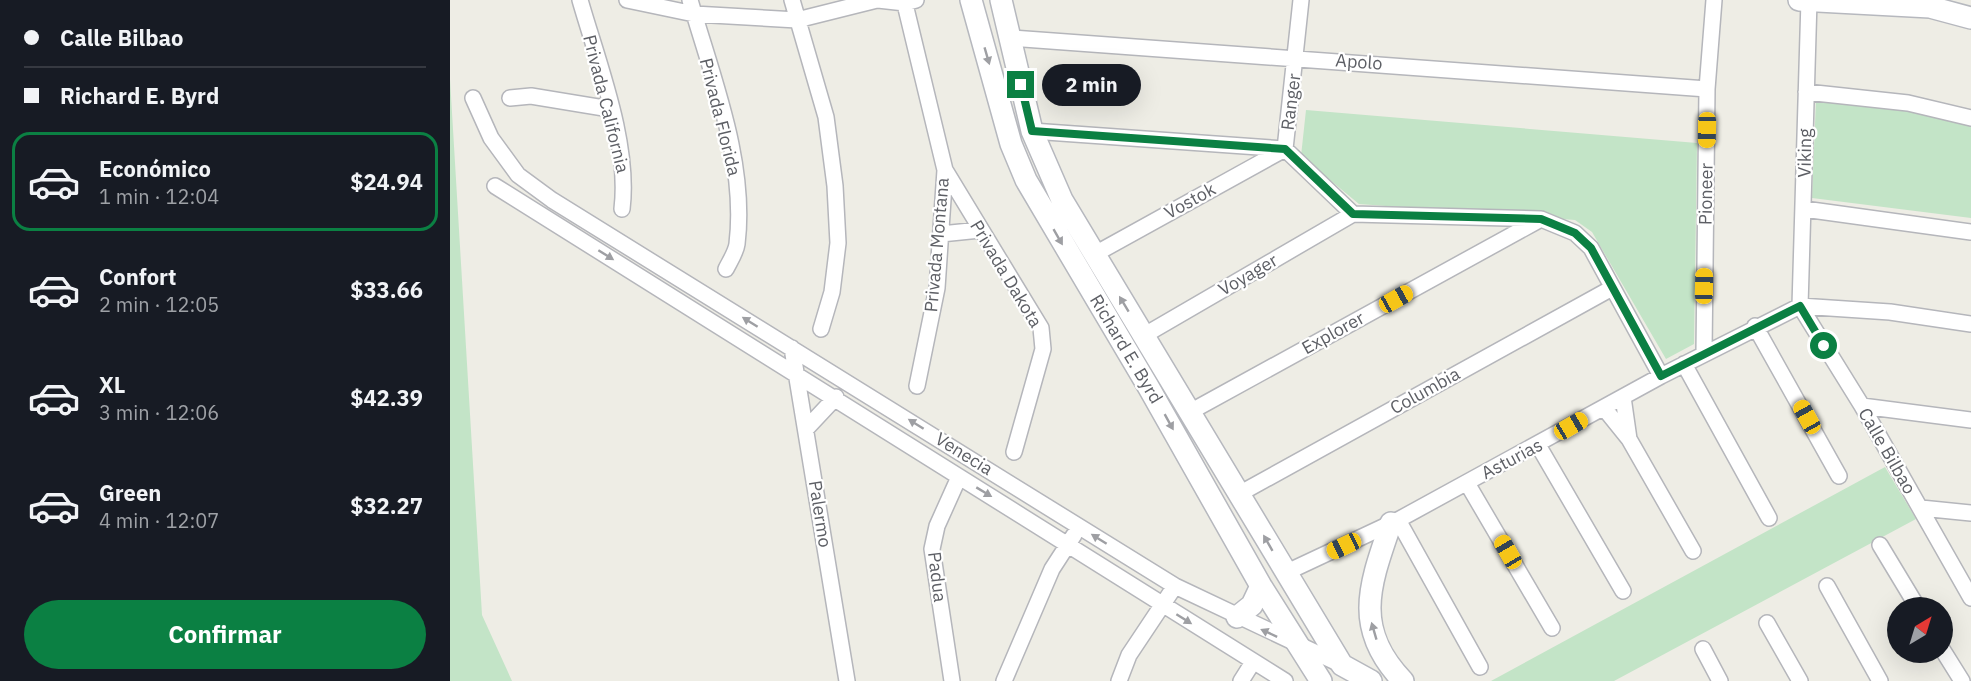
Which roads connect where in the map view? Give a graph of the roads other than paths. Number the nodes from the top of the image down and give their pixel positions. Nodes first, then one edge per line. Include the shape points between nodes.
1 (580, 0) edge
2 (627, 0) edge
3 (792, 0) edge
4 (878, 0) edge
5 (971, 0) edge
6 (1001, 0) edge
7 (1301, 0) edge
8 (1714, 0) edge
9 (1799, 0) edge
10 (1809, 0) edge
11 (908, 1) edge
12 (1888, 2) edge
13 (692, 7) edge
14 (1971, 18) edge
15 (797, 20) junction
16 (1011, 38) junction
17 (1296, 57) junction
18 (1707, 88) junction
19 (1806, 92) junction
20 (473, 98) dead end
21 (510, 98) dead end
22 (610, 109) junction
23 (1971, 118) edge
24 (1032, 131) junction
25 (1285, 149) junction
26 (945, 170) junction
27 (495, 186) dead end
28 (565, 208) junction
29 (622, 209) dead end
30 (1804, 209) junction
31 (1353, 214) junction
32 (1541, 219) junction
33 (556, 224) junction
34 (980, 230) junction
35 (1971, 232) edge
36 (941, 234) junction
37 (1095, 254) junction
38 (726, 269) dead end
39 (1612, 288) junction
40 (1800, 306) junction
41 (1971, 324) edge
42 (1755, 326) junction
43 (821, 329) dead end
44 (1143, 336) junction
45 (792, 348) junction
46 (1704, 353) junction
47 (1684, 364) junction
48 (795, 375) junction
49 (1661, 376) junction
50 (917, 386) dead end
51 (1623, 397) junction
52 (836, 398) junction
53 (1862, 406) junction
54 (1604, 408) junction
55 (1188, 413) junction
56 (1971, 420) edge
57 (806, 429) junction
58 (1629, 439) junction
59 (1538, 445) junction
60 (1014, 452) dead end
61 (1839, 476) dead end
62 (959, 477) junction
63 (1467, 483) junction
64 (1239, 494) junction
65 (1921, 508) junction
66 (1971, 513) edge
67 (1769, 518) dead end
68 (1394, 522) junction
69 (1079, 526) junction
70 (1068, 544) junction
71 (1880, 545) dead end
72 (1693, 551) dead end
73 (1285, 573) junction
74 (1175, 586) junction
75 (1261, 586) junction
76 (1827, 586) dead end
77 (1623, 591) dead end
78 (1911, 597) edge
79 (1971, 598) edge
80 (1162, 606) junction
81 (1237, 617) junction
82 (1767, 622) dead end
83 (1552, 628) dead end
84 (1300, 647) junction
85 (1703, 649) dead end
86 (1253, 662) junction
87 (1951, 663) edge
88 (1480, 667) dead end
89 (1355, 675) edge
90 (847, 681) edge
91 (952, 681) edge
92 (1004, 681) edge
93 (1119, 681) edge
94 (1241, 681) edge
95 (1285, 681) edge
96 (1321, 681) edge
97 (1403, 681) edge
98 (1720, 681) edge
99 (1800, 681) edge
100 (1880, 681) edge
101 (1962, 681) edge

1 - 22 street, Privada California
2 - 13 street
3 - 15 street
4 - 11 street
4 - 15 street
5 -> 75 street, Richard E. Byrd via 1011,144 1026,180
6 - 16 street, Richard E. Byrd
7 - 17 street, Ranger
8 - 18 street, Pioneer
9 - 10 street
10 - 12 street
10 - 19 street, Viking
11 - 26 street, Privada Montana
12 - 14 street via 1930,7
13 - 15 street
13 - 38 street, Privada Florida via 727,131 738,195 737,246
15 - 43 street via 826,117 835,186 838,243 832,292
16 - 17 street, Apolo
16 - 24 street, Richard E. Byrd
17 - 18 street, Apolo
17 - 25 street, Ranger
18 - 46 street, Pioneer
19 - 23 street via 1908,103
19 - 30 street, Viking
20 - 28 street, Venecia via 491,138 518,175
21 - 22 street via 531,96
22 - 29 street, Privada California via 625,183
24 - 25 street
24 - 37 street, Richard E. Byrd via 1062,200
25 - 31 street, Ranger
25 - 37 street, Vostok
26 - 34 street, Privada Dakota
26 - 36 street, Privada Montana
27 - 33 street, Venecia
28 - 33 street
45 -> 28 street, Venecia
30 - 35 street
30 - 40 street, Viking
31 - 32 street
31 - 44 street, Voyager
32 - 39 street via 1586,241
32 - 55 street, Explorer
33 -> 48 street, Venecia
34 - 36 street
34 - 60 street, Privada Dakota via 1044,338
36 - 50 street, Privada Montana via 937,288
44 -> 37 street, Richard E. Byrd
39 - 49 street
39 - 64 street, Columbia
40 - 41 street via 1890,312
40 - 42 street, Asturias
40 - 53 street, Calle Bilbao
42 - 46 street, Asturias
42 - 61 street
44 - 55 street, Richard E. Byrd
45 - 48 street, Palermo
69 -> 45 street, Venecia
46 - 47 street, Asturias
47 - 49 street, Asturias
47 - 67 street
48 - 52 street, Venecia
48 - 57 street, Palermo
49 - 51 street, Asturias
51 - 54 street, Asturias
51 - 58 street
52 - 57 street
52 - 62 street, Venecia
53 - 56 street
53 - 65 street, Calle Bilbao
54 - 58 street
54 - 59 street, Asturias
55 - 64 street, Richard E. Byrd
57 - 90 street, Palermo
58 - 72 street
59 - 63 street, Asturias
59 - 77 street
62 -> 70 street, Venecia
62 - 91 street, Padua via 937,526 932,549
63 - 68 street, Asturias
63 - 83 street
73 -> 64 street, Richard E. Byrd
65 - 66 street
65 - 79 street, Calle Bilbao
68 - 73 street, Asturias
68 - 88 street
97 -> 68 street via 1380,650 1368,597
69 - 70 street
74 -> 69 street, Venecia
70 - 80 street, Venecia
70 - 92 street via 1052,569
71 - 78 street
73 - 89 street, Richard E. Byrd
74 - 80 street
74 - 81 street, Venecia
75 - 81 street via 1252,605
75 - 84 street, Richard E. Byrd
76 - 100 street
80 -> 86 street, Venecia
80 - 93 street via 1129,655
84 -> 81 street, Venecia
82 - 99 street
84 - 89 street, Venecia
84 - 96 street, Richard E. Byrd
85 - 98 street
86 - 94 street
86 - 95 street, Venecia
87 - 101 street

